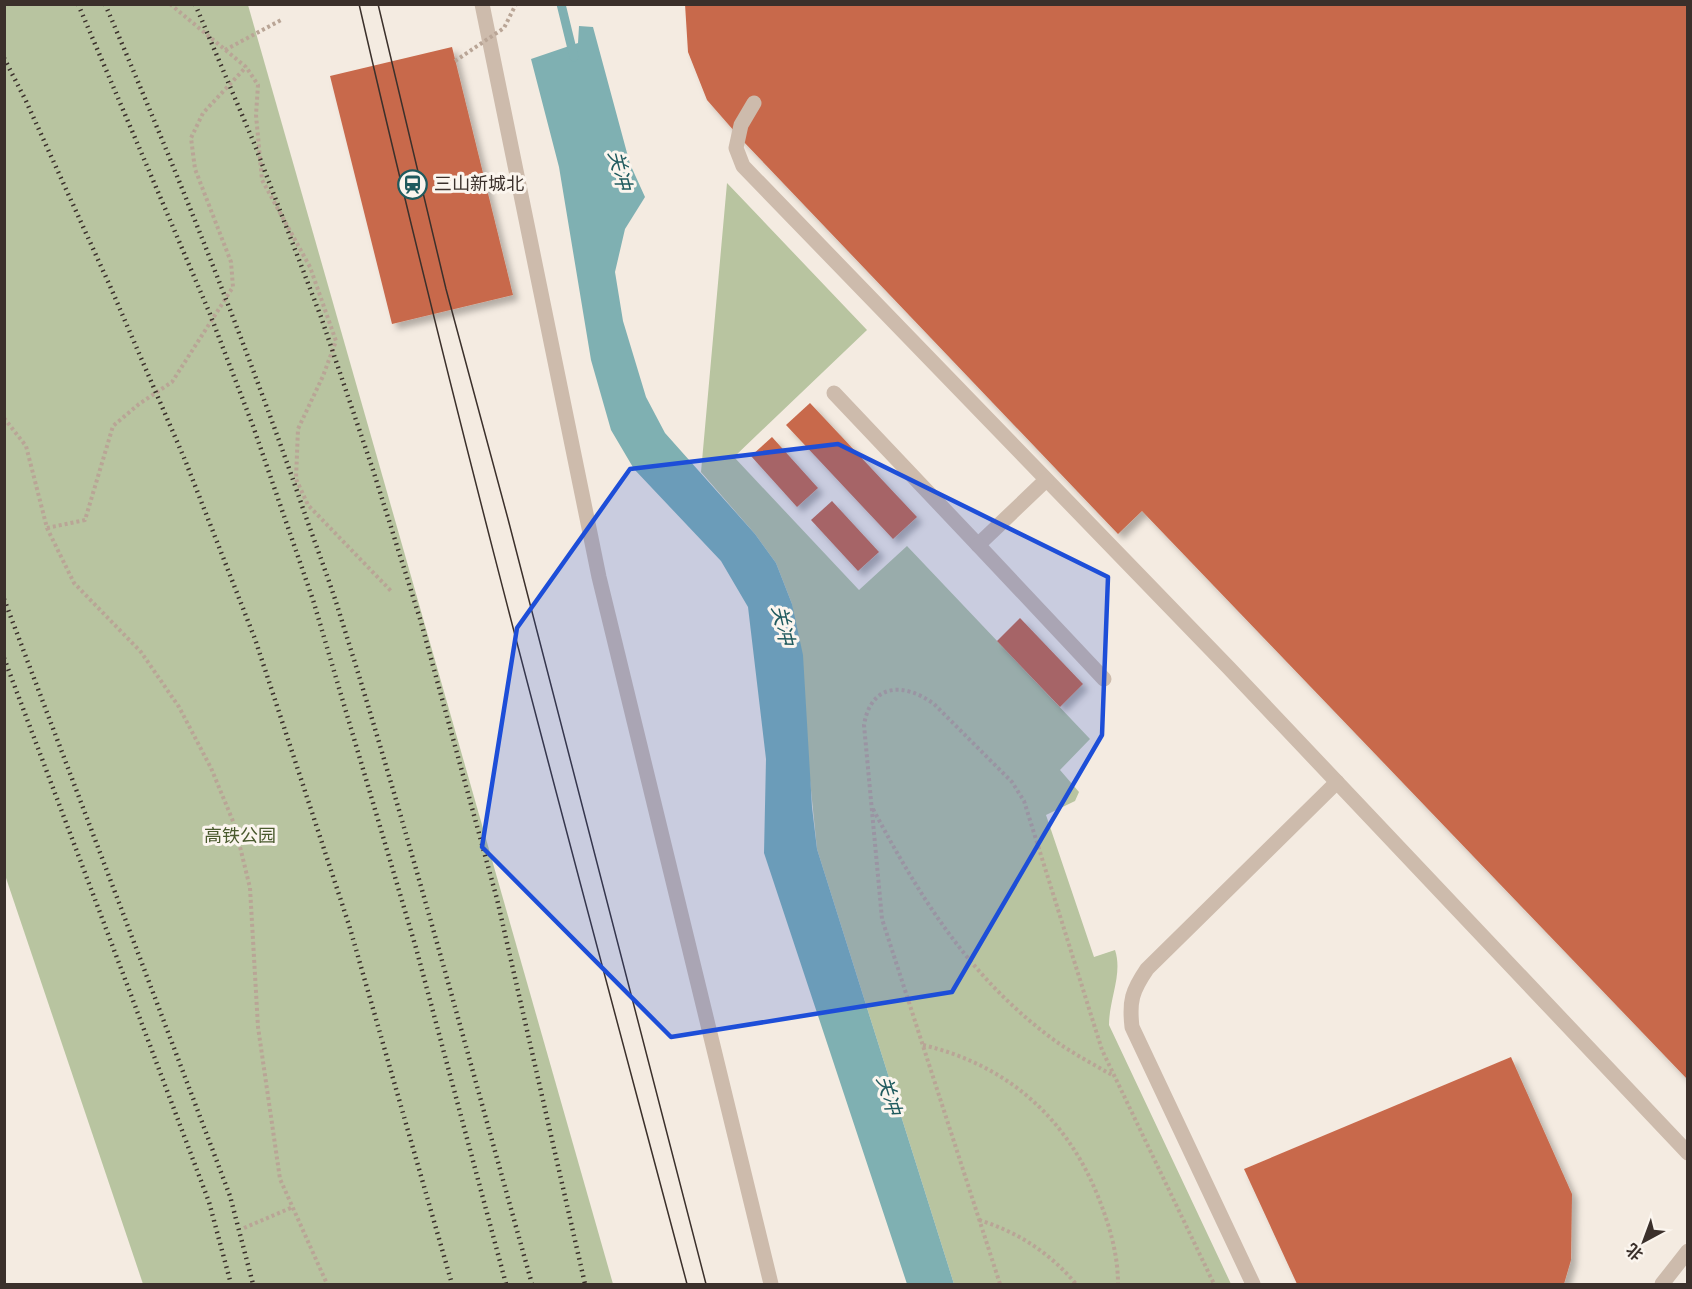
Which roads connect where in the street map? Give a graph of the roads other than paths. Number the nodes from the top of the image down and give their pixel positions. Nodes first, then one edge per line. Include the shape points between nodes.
1 (482, 4) edge
2 (754, 102) dead end
3 (834, 393) dead end
4 (1046, 480) junction
5 (978, 545) junction
6 (1104, 679) dead end
7 (1336, 782) junction
8 (1688, 1153) edge
9 (1688, 1251) edge
10 (771, 1284) edge
11 (1252, 1284) edge
12 (1662, 1284) edge

1 - 10 street via 599,577
2 - 4 street via 741,125 736,148 743,166
3 - 5 street
4 - 5 street
4 - 7 street
5 - 6 street
7 - 8 street
7 - 11 street via 1147,969 1134,988 1129,1007 1132,1027
9 - 12 street

